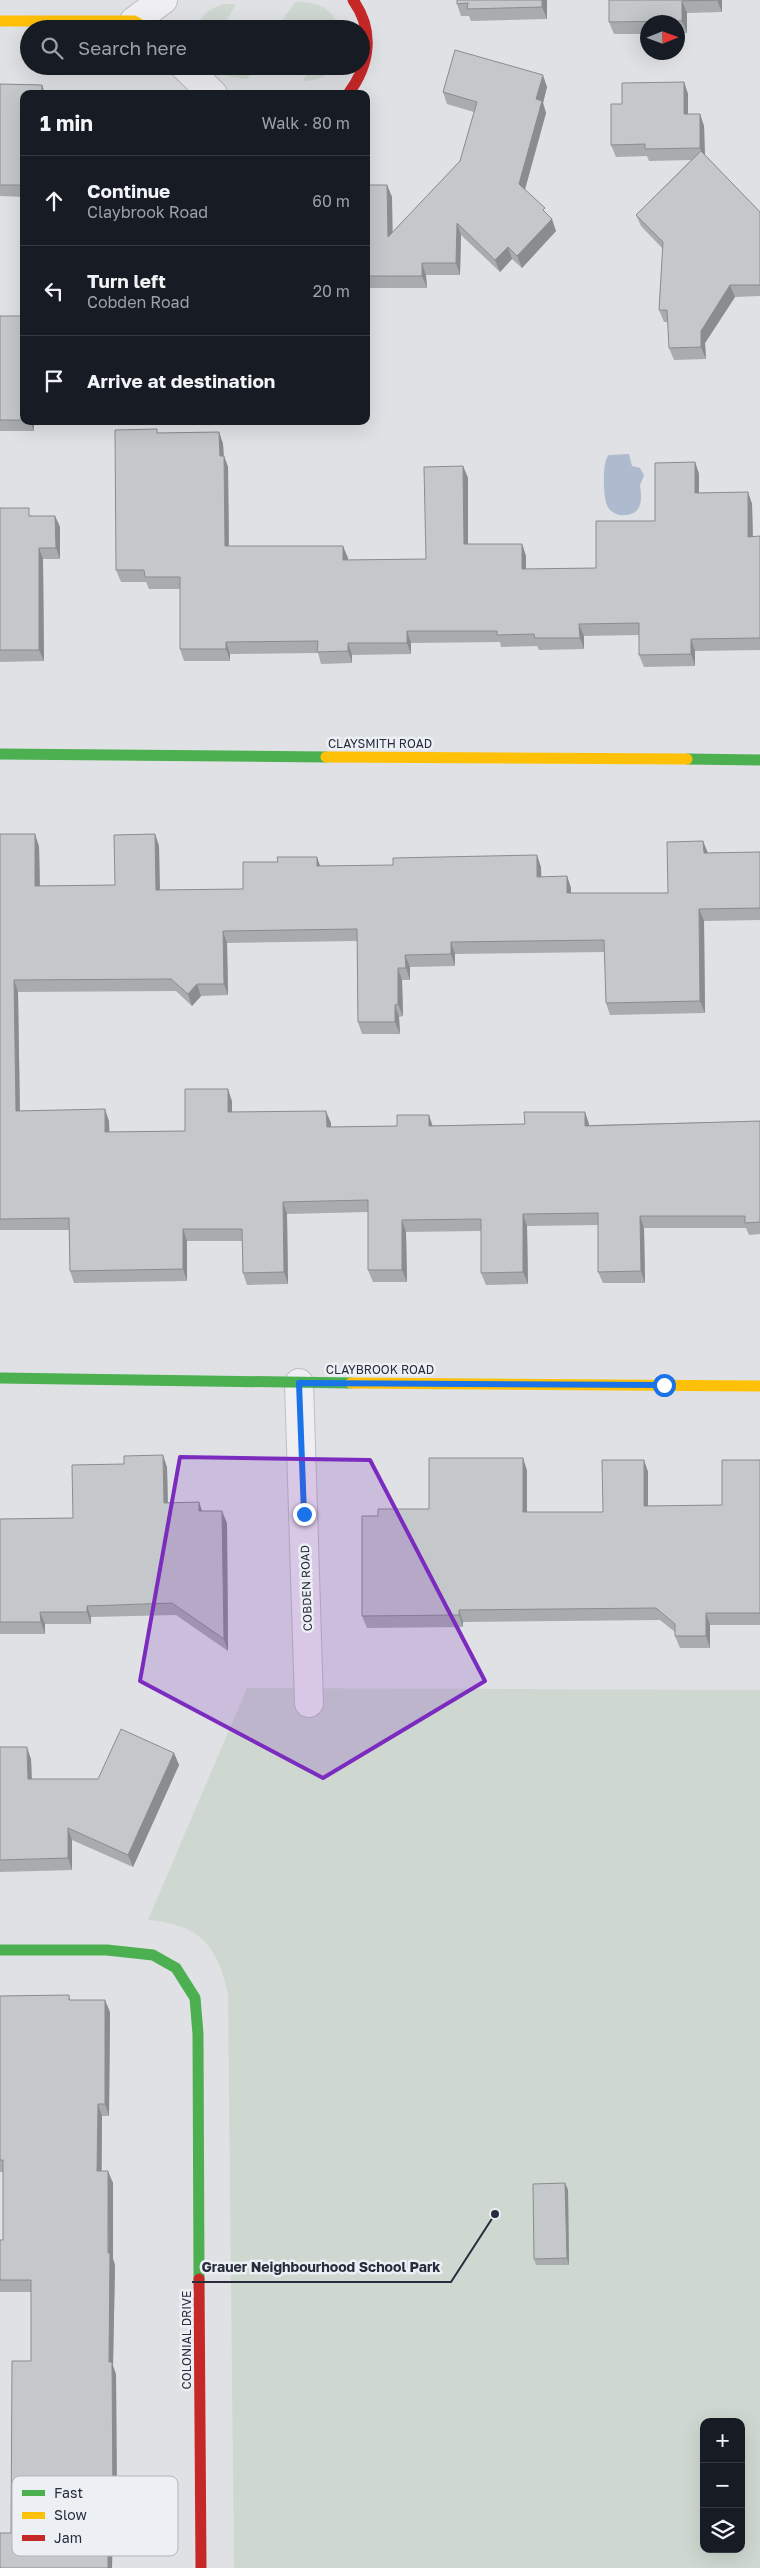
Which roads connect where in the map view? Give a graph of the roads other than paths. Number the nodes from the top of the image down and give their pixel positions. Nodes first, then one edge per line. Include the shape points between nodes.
1 (162, 0) edge
2 (353, 0) edge
3 (145, 20) edge
4 (364, 20) edge
5 (0, 22) edge
6 (20, 22) edge
7 (193, 75) edge
8 (360, 75) edge
9 (209, 90) edge
10 (350, 90) edge
11 (0, 754) edge
12 (760, 760) edge
13 (0, 1378) edge
14 (299, 1383) junction
15 (760, 1386) edge
16 (310, 1703) dead end
17 (0, 1950) edge
18 (201, 2568) edge

1 - 3 street
2 - 4 street
5 - 6 street
7 - 9 street
8 - 10 street
11 - 12 street, CLAYSMITH ROAD
13 - 14 street, CLAYBROOK ROAD
14 - 15 street, CLAYBROOK ROAD
14 - 16 street, COBDEN ROAD
17 - 18 street, COLONIAL DRIVE via 107,1950 153,1955 176,1968 195,1998 198,2034

